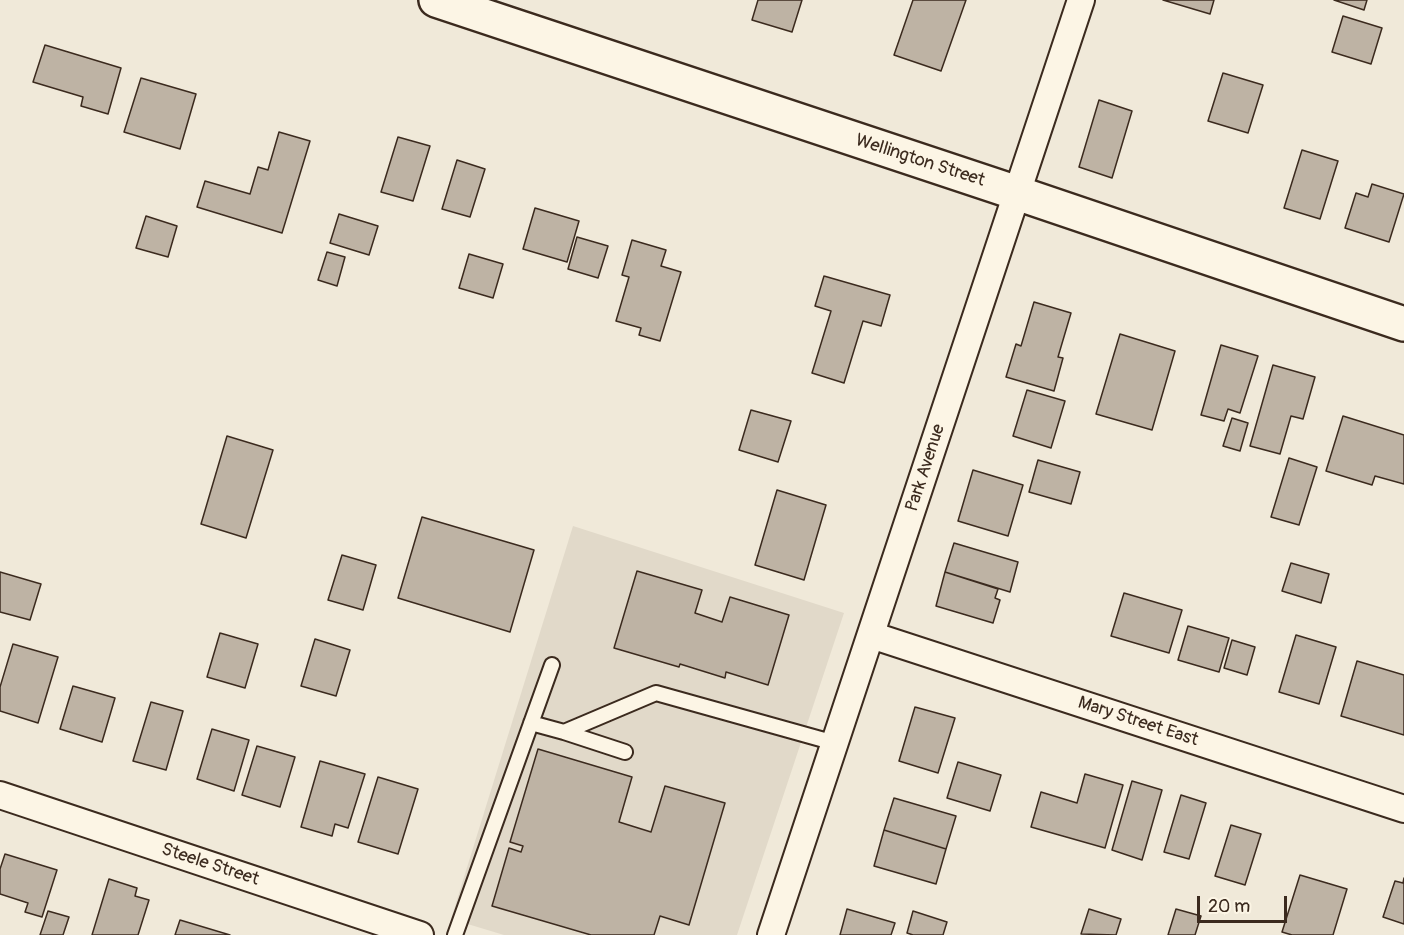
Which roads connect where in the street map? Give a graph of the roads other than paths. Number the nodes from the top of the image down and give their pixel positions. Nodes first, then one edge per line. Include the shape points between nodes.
1 (435, 0) edge
2 (1082, 0) edge
3 (1017, 193) junction
4 (1404, 324) edge
5 (871, 635) junction
6 (552, 665) dead end
7 (531, 723) junction
8 (564, 732) junction
9 (835, 743) junction
10 (625, 752) dead end
11 (0, 795) edge
12 (1404, 809) edge
13 (420, 935) edge
14 (456, 935) edge
15 (771, 935) edge

1 - 3 street, Wellington Street
2 - 3 street, Park Avenue
3 - 4 street, Wellington Street
3 - 5 street, Park Avenue
5 - 9 street, Park Avenue
5 - 12 street, Mary Street East
6 - 7 lane
7 - 8 lane
7 - 14 lane
8 - 9 lane via 656,693
8 - 10 lane
9 - 15 street, Park Avenue
11 - 13 street, Steele Street

